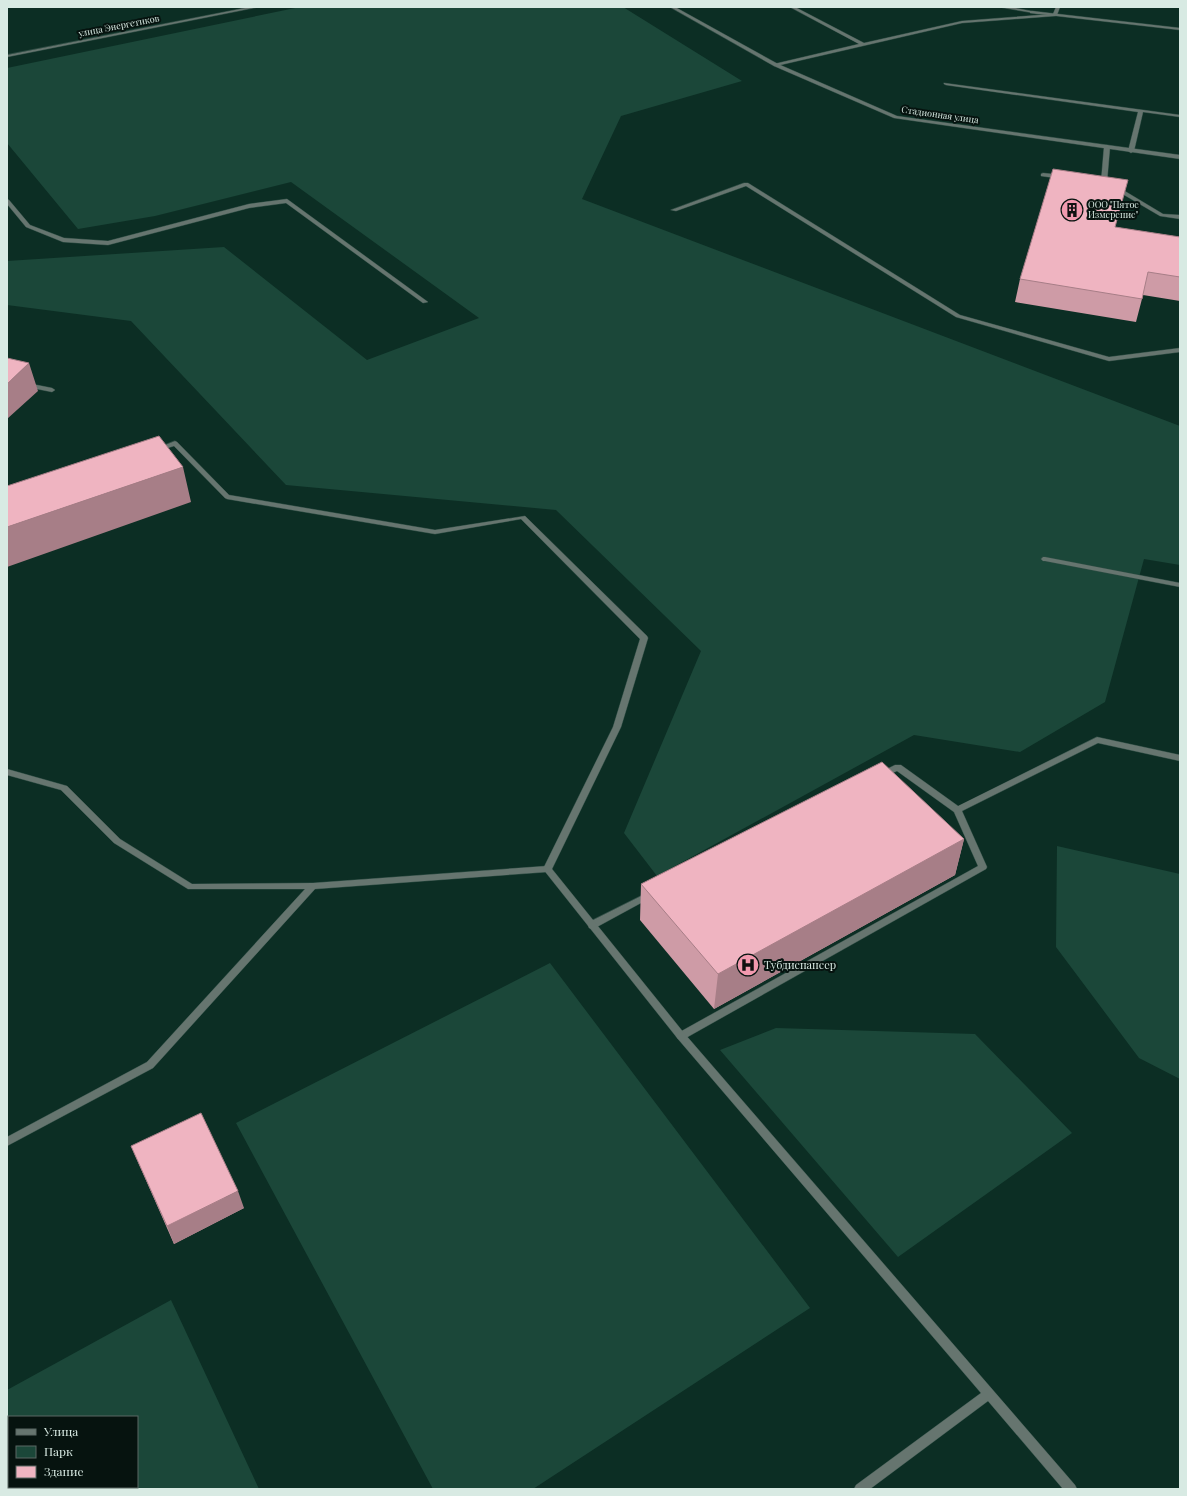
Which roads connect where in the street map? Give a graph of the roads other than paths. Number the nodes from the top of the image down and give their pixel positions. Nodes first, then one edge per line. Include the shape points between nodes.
1 (257, 7) edge
2 (672, 7) edge
3 (792, 7) edge
4 (1000, 7) edge
5 (1058, 7) edge
6 (1032, 12) dead end
7 (1055, 15) junction
8 (1180, 29) edge
9 (862, 44) junction
10 (7, 56) edge
11 (776, 65) junction
12 (946, 84) dead end
13 (1141, 111) junction
14 (1180, 116) edge
15 (1107, 147) junction
16 (1131, 151) junction
17 (1180, 157) edge
18 (1043, 175) dead end
19 (1066, 178) edge
20 (1097, 181) edge
21 (1104, 182) junction
22 (7, 200) edge
23 (674, 210) dead end
24 (1180, 217) edge
25 (425, 302) dead end
26 (1180, 350) edge
27 (7, 381) edge
28 (52, 390) dead end
29 (146, 453) edge
30 (1045, 559) dead end
31 (1180, 585) edge
32 (1180, 758) edge
33 (7, 772) edge
34 (877, 778) edge
35 (956, 810) junction
36 (547, 869) junction
37 (312, 886) junction
38 (654, 893) edge
39 (592, 925) junction
40 (681, 1036) junction
41 (7, 1142) edge
42 (988, 1394) junction
43 (860, 1489) edge
44 (1071, 1489) edge

1 - 10 street, улица Энергетиков
2 - 11 street, Стадионная улица
3 - 9 street
4 - 7 street
5 - 7 street
6 - 7 street
7 - 8 street
7 - 9 street via 962,22
9 - 11 street
11 - 15 street, Стадионная улица via 896,117
12 - 13 street
13 - 14 street
13 - 16 street
15 - 16 street, Стадионная улица
15 - 21 street
16 - 17 street, Стадионная улица
18 - 19 street
20 - 21 street
21 - 24 street via 1162,214
22 - 25 street via 28,226 63,240 108,243 249,206 287,201
23 - 26 street via 746,184 958,316 1109,359
27 - 28 street
29 - 36 street via 175,443 227,497 435,532 523,517 644,638 617,727
30 - 31 street
32 - 35 street via 1097,740
33 - 37 street via 64,788 117,841 191,887
34 - 35 street via 898,767
35 - 40 street via 983,867
36 - 37 street
36 - 39 street
37 - 41 street via 150,1065
38 - 39 street
39 - 40 street
40 - 42 street
42 - 43 street
42 - 44 street

